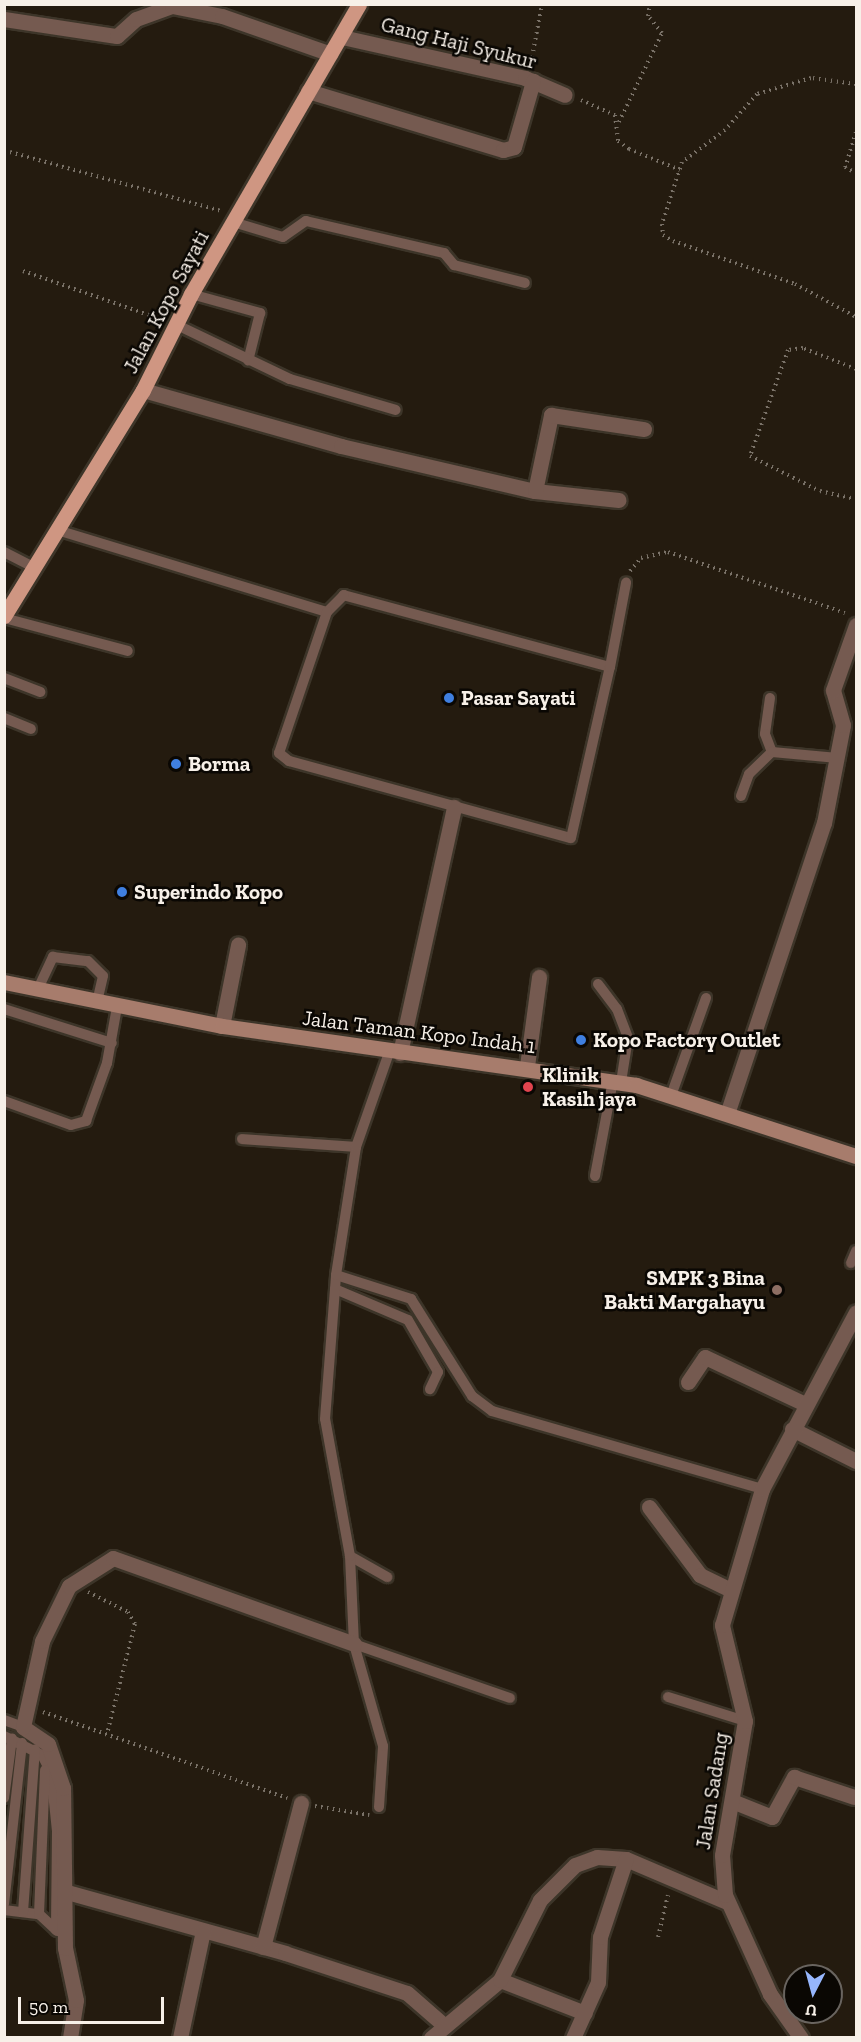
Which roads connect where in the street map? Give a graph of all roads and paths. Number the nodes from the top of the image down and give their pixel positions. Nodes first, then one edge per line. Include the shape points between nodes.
1 (359, 4) edge
2 (542, 4) edge
3 (650, 4) edge
4 (4, 19) edge
5 (342, 37) junction
6 (331, 54) junction
7 (530, 80) junction
8 (856, 84) edge
9 (308, 91) junction
10 (565, 95) joint
11 (619, 123) junction
12 (856, 132) edge
13 (10, 152) dead end
14 (680, 170) junction
15 (856, 173) edge
16 (235, 218) junction
17 (23, 271) dead end
18 (525, 283) dead end
19 (191, 294) junction
20 (856, 317) edge
21 (175, 324) junction
22 (248, 361) junction
23 (856, 369) edge
24 (143, 390) junction
25 (396, 410) dead end
26 (644, 429) dead end
27 (535, 491) junction
28 (856, 499) edge
29 (619, 500) dead end
30 (57, 530) junction
31 (4, 552) edge
32 (34, 567) junction
33 (626, 583) joint
34 (327, 612) junction
35 (4, 617) edge
36 (856, 618) edge
37 (856, 625) edge
38 (128, 651) dead end
39 (610, 667) junction
40 (4, 678) edge
41 (40, 692) dead end
42 (770, 698) dead end
43 (4, 718) edge
44 (31, 729) dead end
45 (772, 752) junction
46 (838, 758) junction
47 (741, 796) dead end
48 (454, 807) junction
49 (238, 945) dead end
50 (539, 977) dead end
51 (4, 982) edge
52 (598, 984) dead end
53 (36, 991) junction
54 (706, 998) dead end
55 (97, 1003) junction
56 (117, 1007) junction
57 (4, 1009) edge
58 (222, 1026) junction
59 (112, 1043) junction
60 (395, 1053) junction
61 (526, 1066) junction
62 (617, 1082) junction
63 (672, 1093) junction
64 (4, 1101) edge
65 (728, 1111) junction
66 (242, 1139) dead end
67 (356, 1147) junction
68 (856, 1156) edge
69 (595, 1176) dead end
70 (856, 1251) edge
71 (851, 1263) dead end
72 (336, 1275) junction
73 (336, 1289) junction
74 (856, 1312) edge
75 (688, 1382) dead end
76 (430, 1389) dead end
77 (805, 1404) junction
78 (792, 1429) junction
79 (856, 1461) edge
80 (762, 1489) junction
81 (649, 1507) dead end
82 (350, 1556) junction
83 (387, 1577) dead end
84 (69, 1586) junction
85 (729, 1589) junction
86 (354, 1644) junction
87 (668, 1697) dead end
88 (510, 1698) dead end
89 (28, 1707) junction
90 (4, 1720) edge
91 (744, 1721) junction
92 (23, 1727) junction
93 (107, 1734) junction
94 (13, 1739) edge
95 (35, 1749) junction
96 (45, 1758) junction
97 (854, 1797) dead end
98 (4, 1798) edge
99 (732, 1801) junction
100 (301, 1803) junction
101 (379, 1807) joint
102 (626, 1859) junction
103 (670, 1876) junction
104 (67, 1893) junction
105 (728, 1902) junction
106 (4, 1904) edge
107 (4, 1910) edge
108 (23, 1912) junction
109 (39, 1914) junction
110 (56, 1930) junction
111 (202, 1931) junction
112 (658, 1937) dead end
113 (263, 1947) junction
114 (65, 1948) junction
115 (500, 1980) junction
116 (585, 2013) junction
117 (445, 2026) junction
118 (70, 2037) edge
119 (180, 2037) edge
120 (431, 2037) edge
121 (573, 2037) edge
122 (801, 2037) edge

1 - 5 main road, Jalan Kopo Sayati
2 - 7 path
3 - 11 path via 648,16 662,33
4 - 6 street via 117,36 136,19 172,6 222,16
5 - 6 main road, Jalan Kopo Sayati
5 - 7 street, Gang Haji Syukur
6 - 9 main road, Jalan Kopo Sayati
7 - 9 street via 514,147 503,150
7 - 10 street, Gang Haji Syukur
8 - 14 path via 811,78 757,94
9 - 16 main road, Jalan Kopo Sayati
10 - 11 path via 602,106
11 - 14 path via 618,141
12 - 15 path via 844,167
13 - 16 path
14 - 20 path via 663,235 795,284
16 - 18 lane via 283,237 306,221 444,253 454,265
16 - 19 main road, Jalan Kopo Sayati
17 - 21 path
19 - 21 main road, Jalan Kopo Sayati
19 - 22 lane via 260,314
21 - 22 lane
21 - 24 main road, Jalan Kopo Sayati
22 - 25 lane via 319,390
23 - 28 path via 803,348 788,350 750,456 820,491
24 - 27 street via 341,446
24 - 30 main road, Jalan Kopo Sayati
26 - 27 street via 551,415
27 - 29 street
30 - 32 main road, Jalan Kopo Sayati
30 - 34 lane
31 - 32 lane
32 - 35 main road, Jalan Kopo Sayati
33 - 36 path via 641,558 668,552
33 - 39 lane
34 - 39 lane via 349,594
34 - 48 lane via 279,753
35 - 38 lane
37 - 46 street via 832,690 843,725
39 - 48 lane via 571,838
40 - 41 lane
42 - 45 lane via 765,734
43 - 44 lane
45 - 46 lane
45 - 47 lane via 749,774
46 - 65 street via 824,823
48 - 60 street
49 - 58 street
50 - 61 street
51 - 53 main road, Jalan Taman Kopo Indah 1
52 - 62 lane via 618,1010 628,1038
53 - 55 main road, Jalan Taman Kopo Indah 1
53 - 55 lane via 53,957 88,961 103,976
54 - 63 lane
55 - 56 main road, Jalan Taman Kopo Indah 1
56 - 58 main road, Jalan Taman Kopo Indah 1
56 - 59 lane
57 - 59 lane
58 - 60 main road, Jalan Taman Kopo Indah 1
59 - 64 lane via 86,1121 71,1125
60 - 61 main road, Jalan Taman Kopo Indah 1
60 - 67 lane
61 - 62 main road, Jalan Taman Kopo Indah 1
62 - 63 main road, Jalan Taman Kopo Indah 1
62 - 69 lane
63 - 65 main road, Jalan Taman Kopo Indah 1
65 - 68 main road, Jalan Taman Kopo Indah 1
66 - 67 lane
67 - 72 lane
70 - 71 lane
72 - 73 lane
72 - 80 lane via 411,1299 472,1396 501,1415
73 - 76 lane via 408,1320 438,1372
73 - 82 lane via 326,1419
74 - 77 street, Jalan Sadang
75 - 77 street via 705,1357
77 - 78 street, Jalan Sadang
78 - 79 street
78 - 80 street, Jalan Sadang
80 - 85 street, Jalan Sadang
81 - 85 street via 700,1575
82 - 83 lane
82 - 86 lane
84 - 86 street via 112,1558
84 - 89 street via 46,1632
84 - 93 path via 96,1594 128,1612 135,1624
85 - 91 street, Jalan Sadang via 724,1647
86 - 88 lane
86 - 101 lane via 383,1746
87 - 91 lane
89 - 92 street
89 - 93 path
90 - 92 lane
91 - 99 street, Jalan Sadang
92 - 104 street via 48,1744 60,1773
93 - 100 path
94 - 95 lane
94 - 98 lane
94 - 106 lane
95 - 96 lane
95 - 108 lane
96 - 109 lane
96 - 110 lane via 57,1831
97 - 99 street via 794,1777 770,1817
99 - 105 street, Jalan Sadang via 722,1855
100 - 101 path via 364,1817
100 - 113 street
102 - 103 street
102 - 115 street via 585,1861 551,1883 530,1915
102 - 116 street via 600,1936 598,1982
103 - 105 street
103 - 112 path via 667,1912
104 - 111 street
104 - 114 street
105 - 122 street, Jalan Sadang via 770,1994
107 - 108 lane
108 - 109 lane
109 - 110 lane
110 - 114 lane
111 - 113 street
111 - 119 street
113 - 117 street via 406,1993
114 - 118 street via 76,2000
115 - 116 street
115 - 117 street
116 - 121 street
117 - 120 street

